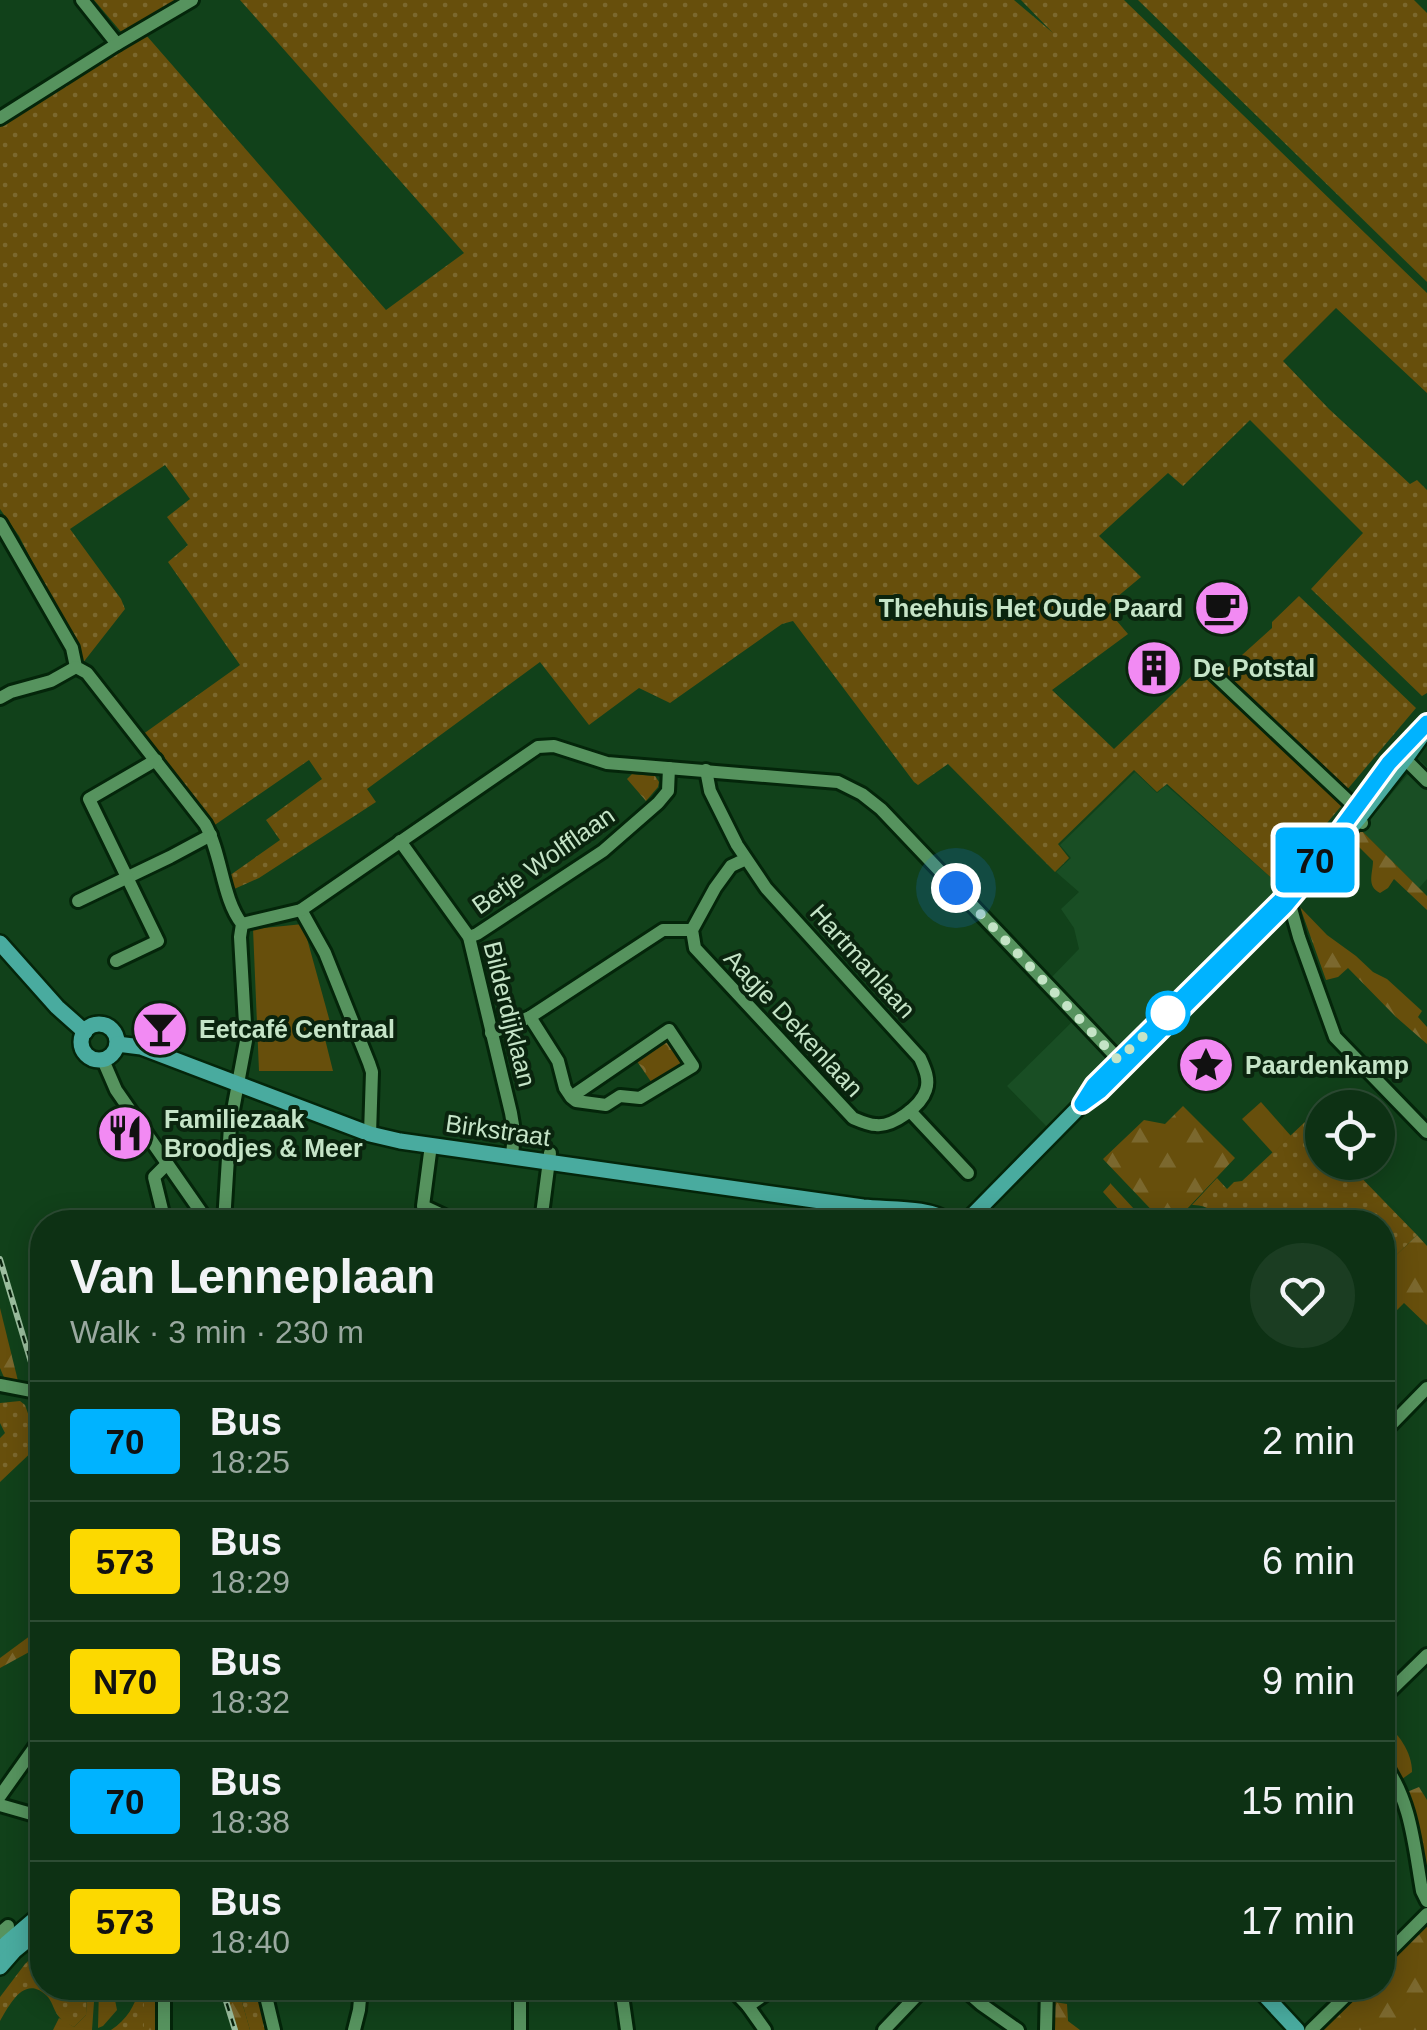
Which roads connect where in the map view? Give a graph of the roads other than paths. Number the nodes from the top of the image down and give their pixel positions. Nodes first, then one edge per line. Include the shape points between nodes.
1 (82, 0) edge
2 (192, 0) edge
3 (117, 44) junction
4 (0, 118) edge
5 (0, 524) edge
6 (76, 668) junction
7 (1214, 674) dead end
8 (4, 691) edge
9 (1427, 723) edge
10 (1405, 759) junction
11 (156, 760) junction
12 (669, 768) junction
13 (706, 770) junction
14 (1427, 780) edge
15 (1377, 793) junction
16 (1359, 816) junction
17 (211, 835) junction
18 (400, 841) junction
19 (746, 858) junction
20 (127, 878) junction
21 (78, 901) dead end
22 (1289, 901) junction
23 (301, 910) junction
24 (1271, 920) junction
25 (242, 924) junction
26 (692, 930) junction
27 (469, 937) junction
28 (1299, 937) junction
29 (0, 943) edge
30 (116, 961) dead end
31 (530, 1018) junction
32 (85, 1032) junction
33 (491, 1033) junction
34 (117, 1044) junction
35 (103, 1060) junction
36 (1121, 1063) junction
37 (240, 1084) junction
38 (571, 1097) junction
39 (910, 1111) junction
40 (1427, 1132) edge
41 (370, 1134) junction
42 (431, 1145) junction
43 (512, 1157) junction
44 (549, 1158) junction
45 (167, 1164) junction
46 (968, 1172) dead end
47 (1005, 1181) junction
48 (996, 1201) dead end
49 (162, 1210) edge
50 (202, 1210) edge
51 (225, 1210) edge
52 (432, 1210) edge
53 (542, 1210) edge
54 (887, 1210) edge
55 (964, 1210) edge
56 (977, 1210) edge
57 (987, 1210) edge
58 (0, 1385) edge
59 (1427, 1388) edge
60 (30, 1391) edge
61 (1395, 1421) edge
62 (1427, 1655) edge
63 (1395, 1686) edge
64 (30, 1750) edge
65 (1395, 1778) edge
66 (0, 1796) edge
67 (0, 1806) edge
68 (30, 1814) edge
69 (1427, 1901) edge
70 (1427, 1914) edge
71 (30, 1924) edge
72 (30, 1938) edge
73 (1395, 1945) edge
74 (0, 1950) edge
75 (0, 1968) edge
76 (164, 2000) edge
77 (267, 2000) edge
78 (360, 2000) edge
79 (520, 2000) edge
80 (622, 2000) edge
81 (742, 2000) edge
82 (757, 2000) edge
83 (913, 2000) edge
84 (976, 2000) edge
85 (1047, 2000) edge
86 (1269, 2000) edge
87 (1342, 2000) edge
88 (748, 2006) junction
89 (164, 2030) edge
90 (274, 2030) edge
91 (354, 2030) edge
92 (520, 2030) edge
93 (626, 2030) edge
94 (765, 2030) edge
95 (884, 2030) edge
96 (1018, 2030) edge
97 (1046, 2030) edge
98 (1297, 2030) edge
99 (1311, 2030) edge

1 - 3 street
2 - 3 street
3 - 4 street
5 - 6 street via 72,648
6 - 8 street
6 - 11 street
7 - 16 street
9 - 10 main road, Birkstraat
9 - 15 main road, Birkstraat via 1384,769
10 - 14 street
10 - 15 main road, Birkstraat
11 - 17 street
11 - 20 street via 89,799
12 - 13 street
12 - 18 street via 538,747
12 - 27 street, Betje Wolfflaan via 668,791 602,851
13 - 19 street, Hartmanlaan via 710,791
13 - 36 street via 838,782 862,794
15 - 16 main road, Birkstraat
16 - 22 main road, Birkstraat
16 - 36 main road, Birkstraat
17 - 20 street
17 - 25 street
18 - 23 street
18 - 27 street, Bilderdijklaan
19 - 26 street via 731,866
19 - 39 street, Hartmanlaan via 920,1058 926,1090
20 - 21 street
20 - 30 street via 158,941
22 - 24 main road, Birkstraat
22 - 28 street
23 - 25 street
23 - 41 street via 372,1072
24 - 28 street
24 - 36 main road, Birkstraat
25 - 37 street via 246,1041
26 - 31 street via 664,930
26 - 39 street, Aagje Dekenlaan via 702,958 853,1118 875,1126
27 - 33 street, Bilderdijklaan
28 - 40 street via 1335,1037
29 - 32 main road
31 - 33 street
31 - 38 street via 558,1061
32 - 34 main road via 104,1025
32 - 35 main road via 86,1054
33 - 43 street, Bilderdijklaan via 514,1131
34 - 35 main road
34 - 37 main road, Birkstraat
35 - 45 street
36 - 47 main road, Birkstraat
37 - 41 main road, Birkstraat
37 - 51 street
38 - 38 street via 606,1105 620,1096 640,1098 693,1066 669,1030
39 - 46 street
41 - 42 main road, Birkstraat
42 - 43 main road, Birkstraat
42 - 52 street via 423,1206
43 - 44 main road, Birkstraat
44 - 53 street
44 - 54 main road, Birkstraat
45 - 49 street via 154,1177
45 - 50 street
47 - 55 main road, Birkstraat
47 - 56 main road, Birkstraat
48 - 57 street
58 - 60 street
59 - 61 street
62 - 63 street
64 - 66 street
65 - 69 street
67 - 68 street
70 - 73 street
71 - 74 main road
72 - 75 main road
76 - 89 street
77 - 90 street
78 - 91 street
79 - 92 street
80 - 93 street
81 - 88 street
82 - 88 street
83 - 95 street
84 - 96 street
85 - 97 street
86 - 98 main road
87 - 99 street
88 - 94 street

